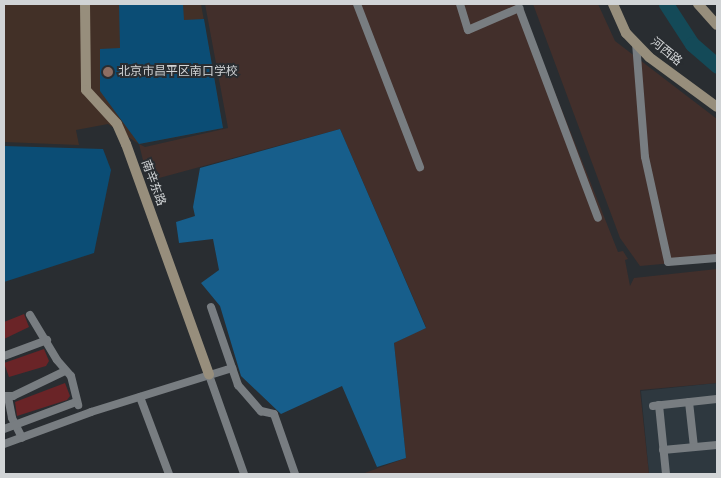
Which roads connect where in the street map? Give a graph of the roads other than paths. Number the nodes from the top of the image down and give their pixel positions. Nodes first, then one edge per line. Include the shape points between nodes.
1 (85, 4) edge
2 (357, 4) edge
3 (460, 4) edge
4 (613, 4) edge
5 (698, 4) edge
6 (717, 25) edge
7 (636, 43) junction
8 (717, 107) edge
9 (420, 167) dead end
10 (598, 218) dead end
11 (717, 258) edge
12 (211, 307) dead end
13 (30, 315) dead end
14 (47, 340) junction
15 (4, 356) edge
16 (232, 368) junction
17 (65, 371) junction
18 (208, 375) junction
19 (6, 396) edge
20 (140, 397) junction
21 (717, 399) edge
22 (689, 402) junction
23 (14, 425) junction
24 (4, 429) edge
25 (22, 438) junction
26 (4, 444) edge
27 (717, 445) edge
28 (694, 447) junction
29 (664, 450) junction
30 (170, 474) edge
31 (244, 474) edge
32 (295, 474) edge
33 (666, 474) edge

1 - 18 street, 南辛东路 via 86,90 118,124
2 - 9 street
3 - 10 street via 468,30 519,8
4 - 7 street, 河西路 via 626,33
5 - 6 street
7 - 8 street, 河西路 via 649,57
7 - 11 street via 645,157 668,262
12 - 16 street
13 - 14 street
14 - 15 street
14 - 17 street
16 - 18 street
16 - 32 street via 238,384 261,411 274,414
17 - 19 street via 60,376
17 - 23 street via 72,380 77,404
18 - 20 street
18 - 31 street
19 - 23 street
20 - 25 street
20 - 30 street
21 - 22 street
22 - 28 street
22 - 29 street via 656,406
23 - 24 street
23 - 25 street
25 - 26 street
27 - 28 street
28 - 29 street
29 - 33 street

